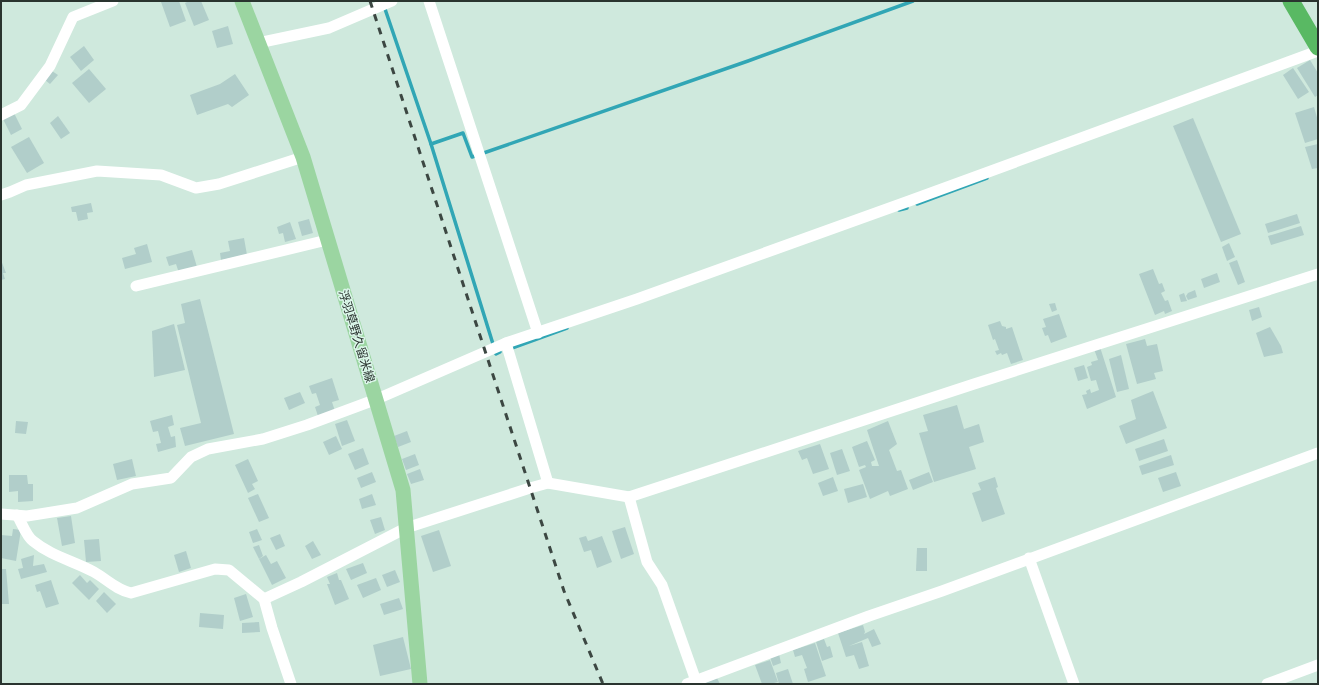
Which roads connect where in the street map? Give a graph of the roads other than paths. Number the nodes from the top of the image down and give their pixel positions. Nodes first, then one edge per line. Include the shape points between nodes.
1 (113, 1) edge
2 (242, 1) edge
3 (392, 1) edge
4 (429, 1) edge
5 (1291, 1) edge
6 (258, 43) junction
7 (1318, 47) edge
8 (1318, 51) edge
9 (1, 115) edge
10 (303, 157) junction
11 (1, 195) edge
12 (327, 240) junction
13 (1318, 274) edge
14 (136, 286) dead end
15 (538, 333) junction
16 (506, 343) junction
17 (377, 399) junction
18 (1318, 453) edge
19 (548, 483) junction
20 (629, 496) junction
21 (1, 514) edge
22 (17, 515) junction
23 (406, 528) junction
24 (1029, 558) junction
25 (264, 599) junction
26 (1318, 665) edge
27 (692, 682) edge
28 (291, 684) edge
29 (420, 684) edge
30 (1074, 684) edge
31 (1267, 684) edge

1 - 9 street via 73,17 50,66 21,105
2 - 6 main road, 浮羽草野久留米線
3 - 6 street via 328,28
4 - 15 street
5 - 7 highway
6 - 10 main road, 浮羽草野久留米線
8 - 15 street via 905,203
10 - 11 street via 219,184 196,188 161,175 97,171 26,186
10 - 12 main road, 浮羽草野久留米線
12 - 14 street
12 - 17 main road, 浮羽草野久留米線
13 - 20 street
15 - 16 street
16 - 17 street
16 - 19 street
17 - 22 street via 263,439 208,449 191,457 171,478 132,484 77,508 27,516
17 - 23 main road, 浮羽草野久留米線 via 403,490
18 - 24 street
19 - 20 street
19 - 23 street
20 - 27 street via 647,562 662,585
21 - 22 street
22 - 25 street via 32,540 51,554 95,572 120,590 131,593 215,569 229,570
23 - 25 street
23 - 29 main road, 浮羽草野久留米線
24 - 27 street
24 - 30 street
25 - 28 street
26 - 31 street

